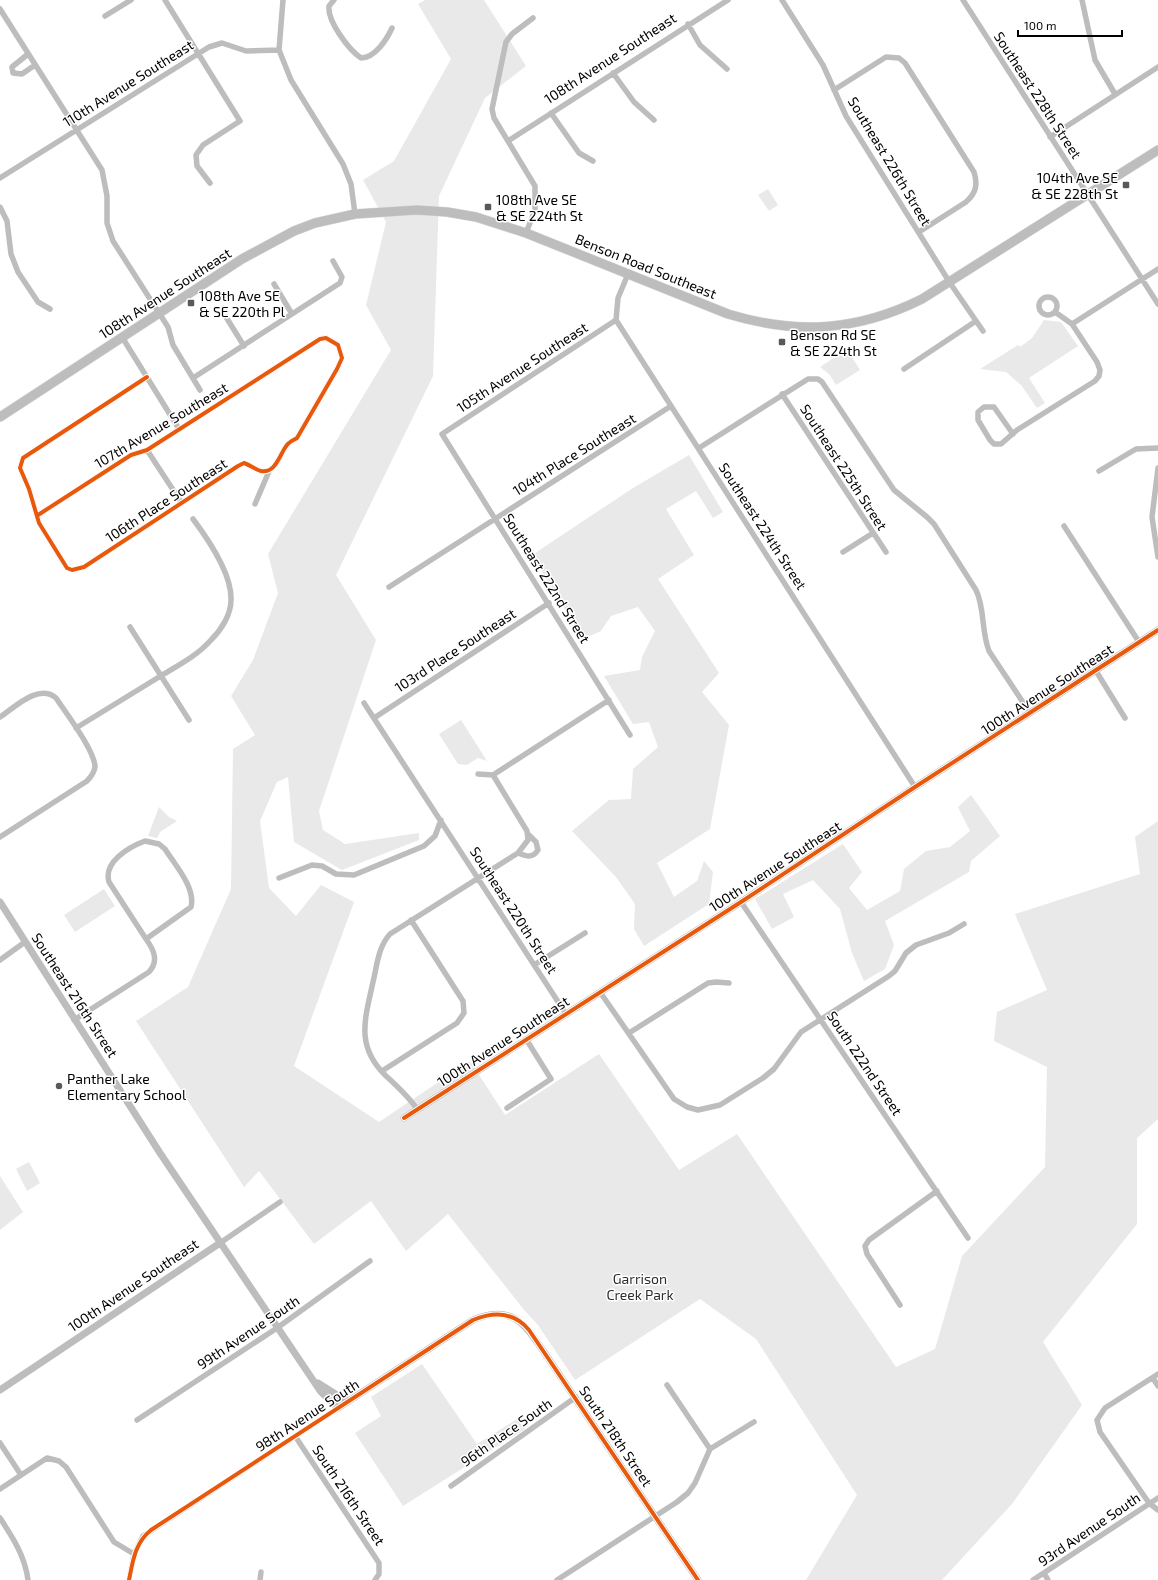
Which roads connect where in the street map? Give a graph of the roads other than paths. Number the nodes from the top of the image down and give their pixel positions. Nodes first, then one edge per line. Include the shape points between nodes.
1 (131, 0) edge
2 (165, 0) edge
3 (283, 0) edge
4 (334, 0) edge
5 (728, 0) edge
6 (782, 0) edge
7 (963, 0) edge
8 (1082, 0) edge
9 (0, 9) edge
10 (105, 16) dead end
11 (533, 18) dead end
12 (688, 24) junction
13 (392, 28) dead end
14 (279, 50) junction
15 (198, 53) junction
16 (28, 54) junction
17 (35, 65) junction
18 (1158, 67) edge
19 (727, 69) dead end
20 (613, 73) junction
21 (834, 90) junction
22 (1115, 94) junction
23 (551, 113) junction
24 (654, 120) dead end
25 (76, 130) junction
26 (1050, 137) junction
27 (508, 141) junction
28 (1158, 150) edge
29 (593, 161) dead end
30 (0, 178) edge
31 (210, 184) dead end
32 (1088, 196) junction
33 (0, 207) edge
34 (355, 214) junction
35 (919, 232) junction
36 (526, 234) junction
37 (333, 261) dead end
38 (1158, 269) edge
39 (628, 274) junction
40 (1142, 279) junction
41 (950, 283) junction
42 (274, 284) dead end
43 (1158, 304) edge
44 (50, 309) dead end
45 (1055, 312) dead end
46 (159, 313) junction
47 (292, 314) junction
48 (226, 317) dead end
49 (616, 320) junction
50 (976, 321) junction
51 (1072, 324) junction
52 (983, 331) dead end
53 (122, 337) junction
54 (244, 346) junction
55 (904, 369) dead end
56 (147, 377) junction
57 (193, 378) junction
58 (200, 390) dead end
59 (782, 394) junction
60 (671, 406) junction
61 (0, 417) edge
62 (179, 429) junction
63 (442, 434) joint
64 (1013, 434) junction
65 (699, 448) junction
66 (1158, 448) edge
67 (147, 450) junction
68 (1158, 468) edge
69 (270, 469) junction
70 (1100, 471) dead end
71 (181, 502) junction
72 (255, 504) dead end
73 (38, 515) junction
74 (495, 518) junction
75 (193, 519) dead end
76 (1064, 526) dead end
77 (873, 533) junction
78 (843, 552) dead end
79 (886, 552) dead end
80 (1158, 556) edge
81 (389, 587) dead end
82 (549, 603) junction
83 (130, 627) dead end
84 (1158, 630) edge
85 (1139, 642) junction
86 (1096, 671) junction
87 (160, 676) junction
88 (609, 700) junction
89 (364, 703) dead end
90 (1030, 713) junction
91 (0, 717) edge
92 (374, 718) junction
93 (1125, 718) dead end
94 (189, 720) dead end
95 (76, 728) junction
96 (630, 735) dead end
97 (478, 774) dead end
98 (493, 775) junction
99 (915, 787) junction
100 (441, 820) junction
101 (0, 836) edge
102 (529, 836) junction
103 (518, 853) junction
104 (478, 877) junction
105 (279, 878) dead end
106 (0, 902) edge
107 (741, 902) junction
108 (411, 920) junction
109 (964, 924) dead end
110 (585, 933) dead end
111 (146, 939) junction
112 (25, 942) junction
113 (0, 960) edge
114 (534, 965) junction
115 (729, 983) dead end
116 (600, 992) junction
117 (566, 1014) junction
118 (821, 1018) junction
119 (74, 1020) junction
120 (629, 1033) junction
121 (526, 1039) junction
122 (382, 1071) junction
123 (507, 1108) dead end
124 (417, 1109) junction
125 (404, 1118) dead end
126 (937, 1191) junction
127 (280, 1202) dead end
128 (968, 1238) dead end
129 (220, 1243) junction
130 (370, 1261) dead end
131 (900, 1305) dead end
132 (506, 1314) joint
133 (278, 1328) junction
134 (303, 1366) junction
135 (1158, 1374) edge
136 (1152, 1378) junction
137 (667, 1385) dead end
138 (1158, 1386) edge
139 (0, 1390) edge
140 (576, 1397) junction
141 (349, 1401) junction
142 (338, 1408) junction
143 (137, 1420) dead end
144 (754, 1422) dead end
145 (295, 1436) junction
146 (0, 1444) edge
147 (710, 1449) junction
148 (22, 1475) junction
149 (450, 1486) dead end
150 (0, 1489) edge
151 (1158, 1498) edge
152 (1148, 1503) junction
153 (1158, 1510) edge
154 (656, 1516) junction
155 (0, 1518) edge
156 (134, 1554) junction
157 (261, 1572) dead end
158 (1044, 1573) junction
159 (28, 1580) edge
160 (129, 1580) edge
161 (260, 1580) edge
162 (374, 1580) edge
163 (557, 1580) edge
164 (698, 1580) edge
165 (1033, 1580) edge
166 (1048, 1580) edge

1 - 10 street
2 - 15 street
3 - 14 street
4 - 13 street via 329,6 330,18 343,39 361,58 368,56 383,44
5 - 12 street, 108th Avenue Southeast
6 - 21 street, Southeast 226th Street via 823,65
7 - 26 street, Southeast 228th Street
8 - 22 street via 1095,60
9 - 16 street
11 - 27 street via 506,42 492,102 494,118
12 - 19 street via 700,45
12 - 20 street, 108th Avenue Southeast
14 - 15 street, 110th Avenue Southeast via 246,51 222,43
14 - 34 street via 291,80 345,168 351,184
15 - 25 street, 110th Avenue Southeast
15 - 31 street via 240,121 203,145 196,155 197,166
16 - 17 street
16 - 17 street via 13,64 14,73 22,74
17 - 25 street
18 - 22 street
20 - 23 street, 108th Avenue Southeast
20 - 24 street via 634,102
21 - 35 street, Southeast 226th Street via 846,116
21 - 35 street via 886,57 894,57 905,63 974,172 977,182 975,190 966,202
22 - 26 street
23 - 27 street, 108th Avenue Southeast
23 - 29 street via 579,153
25 - 30 street, 110th Avenue Southeast
25 - 46 street via 103,175 107,196 107,223 113,241
26 - 32 street, Southeast 228th Street
27 - 36 street via 535,186 535,210
28 - 32 main road, Benson Road Southeast
32 - 40 street, Southeast 228th Street
32 - 41 main road, Benson Road Southeast
33 - 44 street via 7,220 11,254 18,272 38,302
34 - 36 main road, Benson Road Southeast via 418,210 447,212 489,220
34 - 46 main road, 108th Avenue Southeast via 315,223 294,231 242,259
35 - 41 street, Southeast 226th Street
36 - 39 main road, Benson Road Southeast
37 - 47 street via 342,277 340,283
38 - 40 street
39 - 41 main road, Benson Road Southeast via 728,314 756,322 816,328 882,317 904,309
39 - 49 street via 618,298
40 - 43 street, Southeast 228th Street
40 - 51 street
41 - 50 street, Southeast 226th Street
42 - 47 street
45 - 51 street
46 - 53 main road, 108th Avenue Southeast
46 - 57 street via 168,327 173,345
47 - 54 street
48 - 54 street
49 - 60 street, Southeast 224th Street
49 - 63 street, 105th Avenue Southeast
50 - 52 street, Southeast 226th Street
50 - 55 street
51 - 64 street via 1096,362 1100,370 1099,376
53 - 56 street
53 - 61 main road, 108th Avenue Southeast
54 - 57 street
56 - 62 street
56 - 73 street via 22,458 20,468
57 - 58 street
59 - 65 street
59 - 77 street, Southeast 225th Street
59 - 90 street via 808,379 818,379 826,385 894,490 934,524 976,590 989,651
60 - 65 street, Southeast 224th Street
60 - 74 street, 104th Place Southeast
62 - 67 street, 107th Avenue Southeast
62 - 69 street, 107th Avenue Southeast via 320,339 326,338 338,344 342,358 338,369 297,438 287,445
63 - 74 street, Southeast 222nd Street
64 - 64 street via 994,407 984,407 978,412 978,420 994,444 1000,444
65 - 99 street, Southeast 224th Street
66 - 70 street via 1136,449
67 - 71 street
67 - 73 street, 107th Avenue Southeast via 131,455
68 - 80 street via 1152,517
69 - 71 street, 106th Place Southeast via 260,471 244,463
69 - 72 street
71 - 73 street, 106th Place Southeast via 84,567 72,570 67,568 39,523
74 - 81 street, 104th Place Southeast
74 - 82 street, Southeast 222nd Street
75 - 87 street via 218,560 231,588 231,602 224,625 203,648
76 - 85 street
77 - 78 street
77 - 79 street, Southeast 225th Street
82 - 88 street, Southeast 222nd Street
82 - 92 street, 103rd Place Southeast
83 - 87 street
84 - 85 street, 100th Avenue Southeast
85 - 86 street, 100th Avenue Southeast
86 - 90 street, 100th Avenue Southeast
86 - 93 street
87 - 94 street
87 - 95 street
88 - 96 street, Southeast 222nd Street
88 - 98 street
89 - 92 street, Southeast 220th Street
90 - 99 street, 100th Avenue Southeast
91 - 95 street via 32,696 46,692 56,698
92 - 100 street, Southeast 220th Street
95 - 101 street via 92,754 95,768 93,776
97 - 98 street
98 - 102 street
99 - 107 street, 100th Avenue Southeast
100 - 104 street, Southeast 220th Street
100 - 105 street via 435,836 424,846 354,875 336,874 322,866 312,865
102 - 103 street via 527,844
102 - 103 street via 536,842 538,850 528,857
103 - 104 street
104 - 108 street
104 - 114 street, Southeast 220th Street
106 - 112 street, Southeast 216th Street
107 - 116 street, 100th Avenue Southeast
107 - 118 street, South 222nd Street
108 - 122 street via 390,934 384,942 364,1030 369,1052
108 - 122 street via 465,1008 462,1018 457,1023
109 - 118 street via 949,933 916,945 906,953 890,976
110 - 114 street
111 - 111 street via 109,882 108,872 113,862 145,841 162,845 188,887 192,903 188,910
111 - 119 street via 154,954 153,967
112 - 113 street
112 - 119 street, Southeast 216th Street
114 - 117 street, Southeast 220th Street
115 - 120 street via 708,983
116 - 117 street, 100th Avenue Southeast
116 - 120 street
117 - 121 street, 100th Avenue Southeast
118 - 120 street via 798,1035 774,1069 763,1078 720,1105 698,1110 674,1099
118 - 126 street, South 222nd Street
119 - 129 street, Southeast 216th Street
121 - 123 street via 551,1079
121 - 124 street, 100th Avenue Southeast
122 - 124 street via 408,1096
124 - 125 street, 100th Avenue Southeast
126 - 128 street, South 222nd Street
126 - 131 street via 869,1240 865,1246 867,1254
127 - 129 street, 100th Avenue Southeast
129 - 133 street
129 - 139 street, 100th Avenue Southeast
130 - 133 street, 99th Avenue South
132 - 140 street, South 218th Street via 524,1324
132 - 141 street, 98th Avenue South via 494,1314 474,1320
133 - 134 street
133 - 143 street, 99th Avenue South
134 - 141 street via 323,1387
134 - 142 street via 321,1392
135 - 136 street
136 - 138 street
136 - 152 street via 1104,1408 1097,1420 1100,1432
137 - 147 street
140 - 149 street, 96th Place South
140 - 154 street, South 218th Street
141 - 142 street, 98th Avenue South
142 - 145 street, 98th Avenue South
144 - 147 street
145 - 156 street, 98th Avenue South via 151,1530 143,1536
145 - 162 street, South 216th Street via 376,1558 380,1568
146 - 148 street
147 - 154 street via 688,1493
148 - 150 street
148 - 156 street via 44,1460 52,1458 66,1467 114,1542
151 - 152 street, 93rd Avenue South
152 - 153 street
152 - 158 street, 93rd Avenue South
154 - 163 street
154 - 164 street, South 218th Street
155 - 159 street via 25,1562
156 - 160 street, 98th Avenue South
157 - 161 street
158 - 165 street, 93rd Avenue South
158 - 166 street

